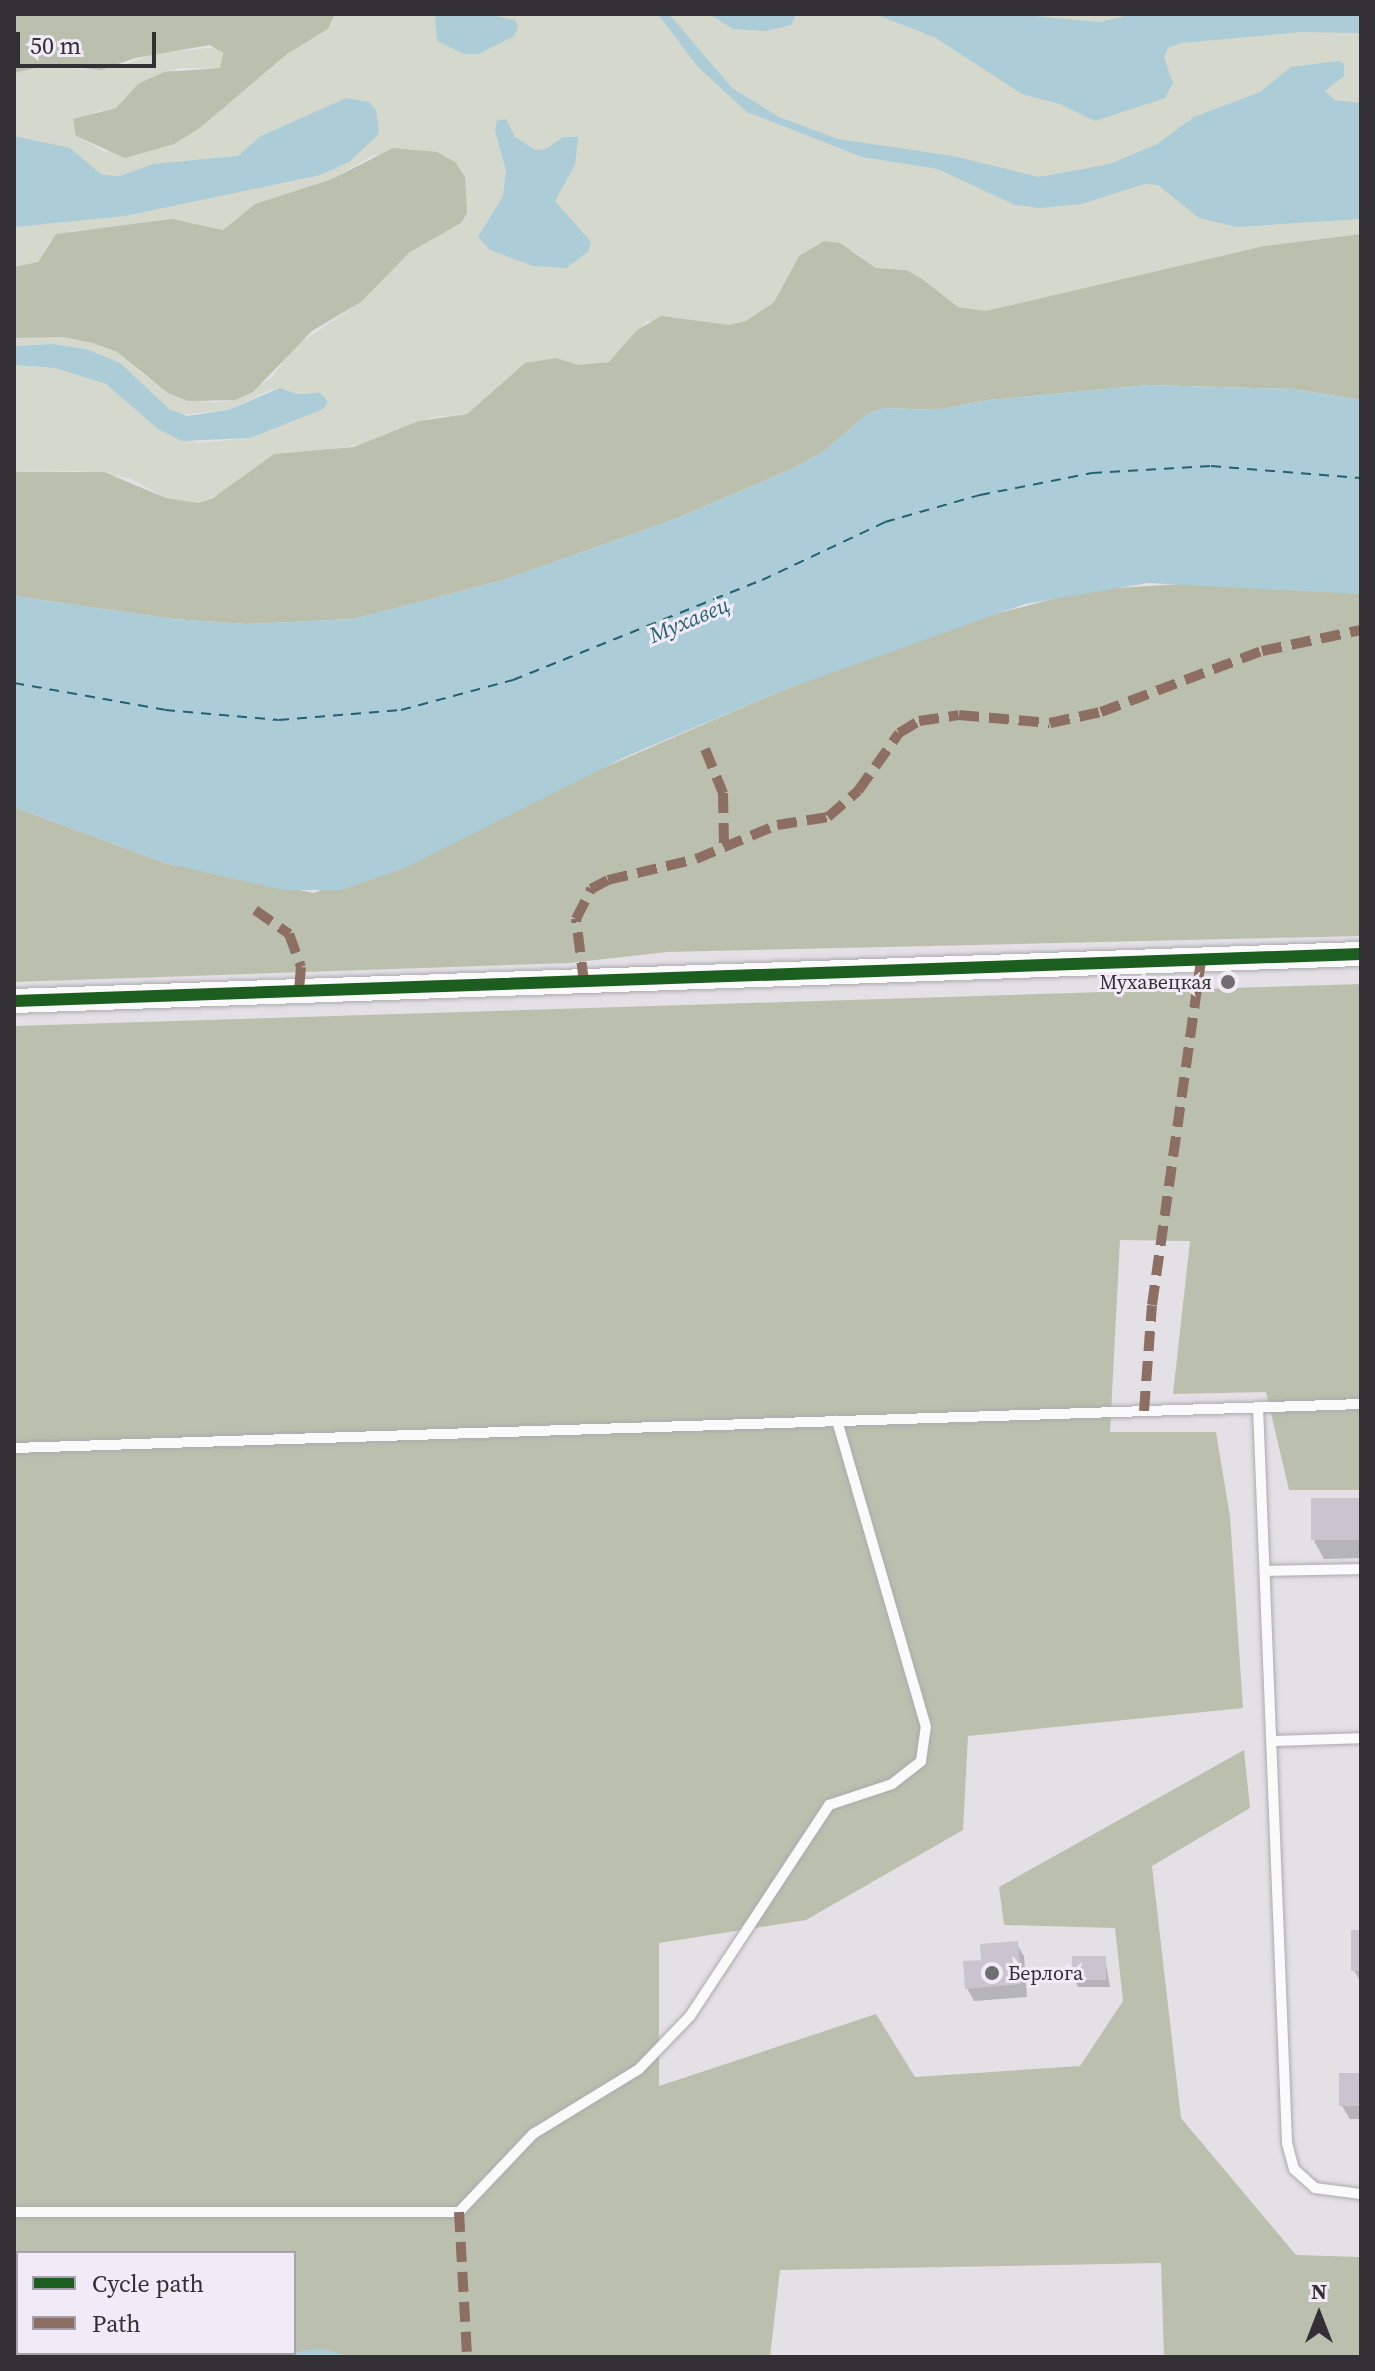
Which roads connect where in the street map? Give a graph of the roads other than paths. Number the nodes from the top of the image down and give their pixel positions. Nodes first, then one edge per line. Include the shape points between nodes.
1 (1361, 954) edge
2 (14, 1001) edge
3 (1361, 1404) edge
4 (1258, 1407) junction
5 (837, 1421) junction
6 (14, 1448) edge
7 (1361, 1569) edge
8 (1265, 1571) junction
9 (1361, 1738) edge
10 (1272, 1741) junction
11 (1361, 2194) edge
12 (14, 2212) edge

1 - 2 street
3 - 4 lane
4 - 5 lane
4 - 8 lane
5 - 6 lane
5 - 12 lane via 926,1727 921,1761 892,1784 829,1805 690,2016 639,2069 533,2134 459,2212
7 - 8 lane
8 - 10 lane
9 - 10 lane
10 - 11 lane via 1289,2156 1294,2169 1315,2188

